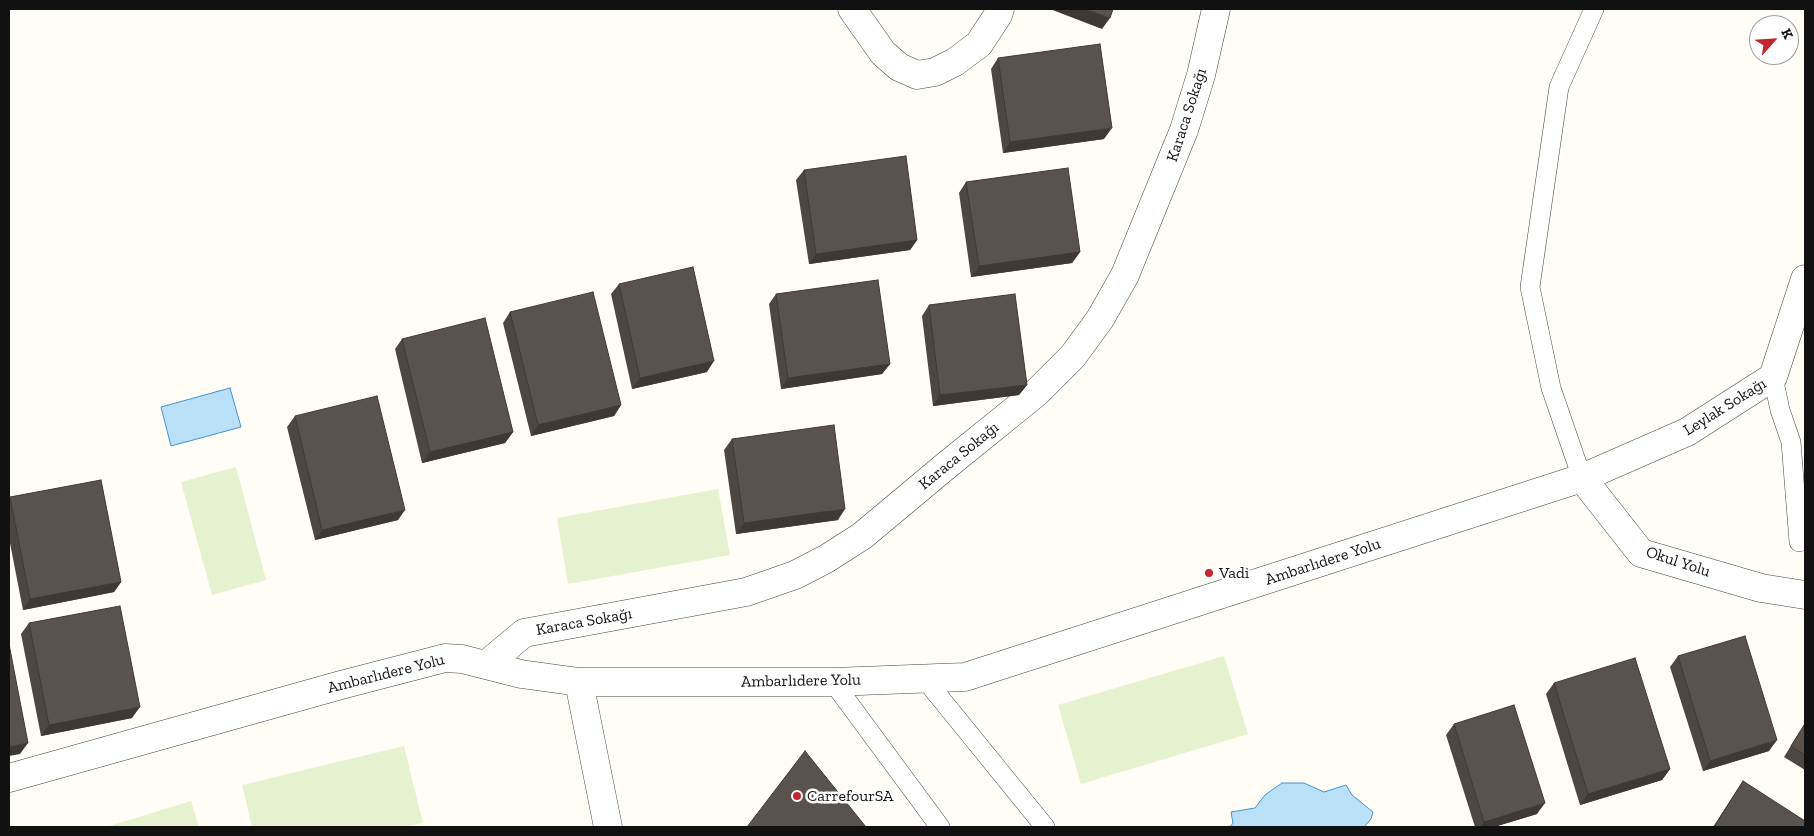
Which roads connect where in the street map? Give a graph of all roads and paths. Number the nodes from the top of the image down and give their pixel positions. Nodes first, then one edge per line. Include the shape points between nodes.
1 (852, 9) edge
2 (1000, 9) edge
3 (1216, 9) edge
4 (1594, 9) edge
5 (1805, 279) edge
6 (1773, 377) junction
7 (1582, 478) junction
8 (1799, 542) dead end
9 (1805, 595) edge
10 (487, 664) junction
11 (924, 678) junction
12 (579, 682) junction
13 (832, 682) junction
14 (9, 778) edge
15 (608, 827) edge
16 (940, 827) edge
17 (1045, 827) edge

1 - 2 street via 883,53 899,67 917,75 935,72 955,62 979,44
3 - 10 street, Karaca Sokağı via 1202,75 1184,130 1125,276 1073,356 1036,393 862,536 795,575 746,592 524,633
4 - 7 lane via 1559,87 1530,287 1551,388
5 - 6 street, Leylak Sokağı
6 - 7 street, Leylak Sokağı via 1687,432
6 - 8 lane via 1791,442
7 - 9 street, Okul Yolu via 1642,553 1761,588
7 - 11 street, Ambarlıdere Yolu via 965,677
10 - 12 street, Ambarlıdere Yolu via 521,674
10 - 14 street, Ambarlıdere Yolu via 445,658
11 - 13 street, Ambarlıdere Yolu
11 - 17 lane
12 - 13 street, Ambarlıdere Yolu
12 - 15 street
13 - 16 lane

